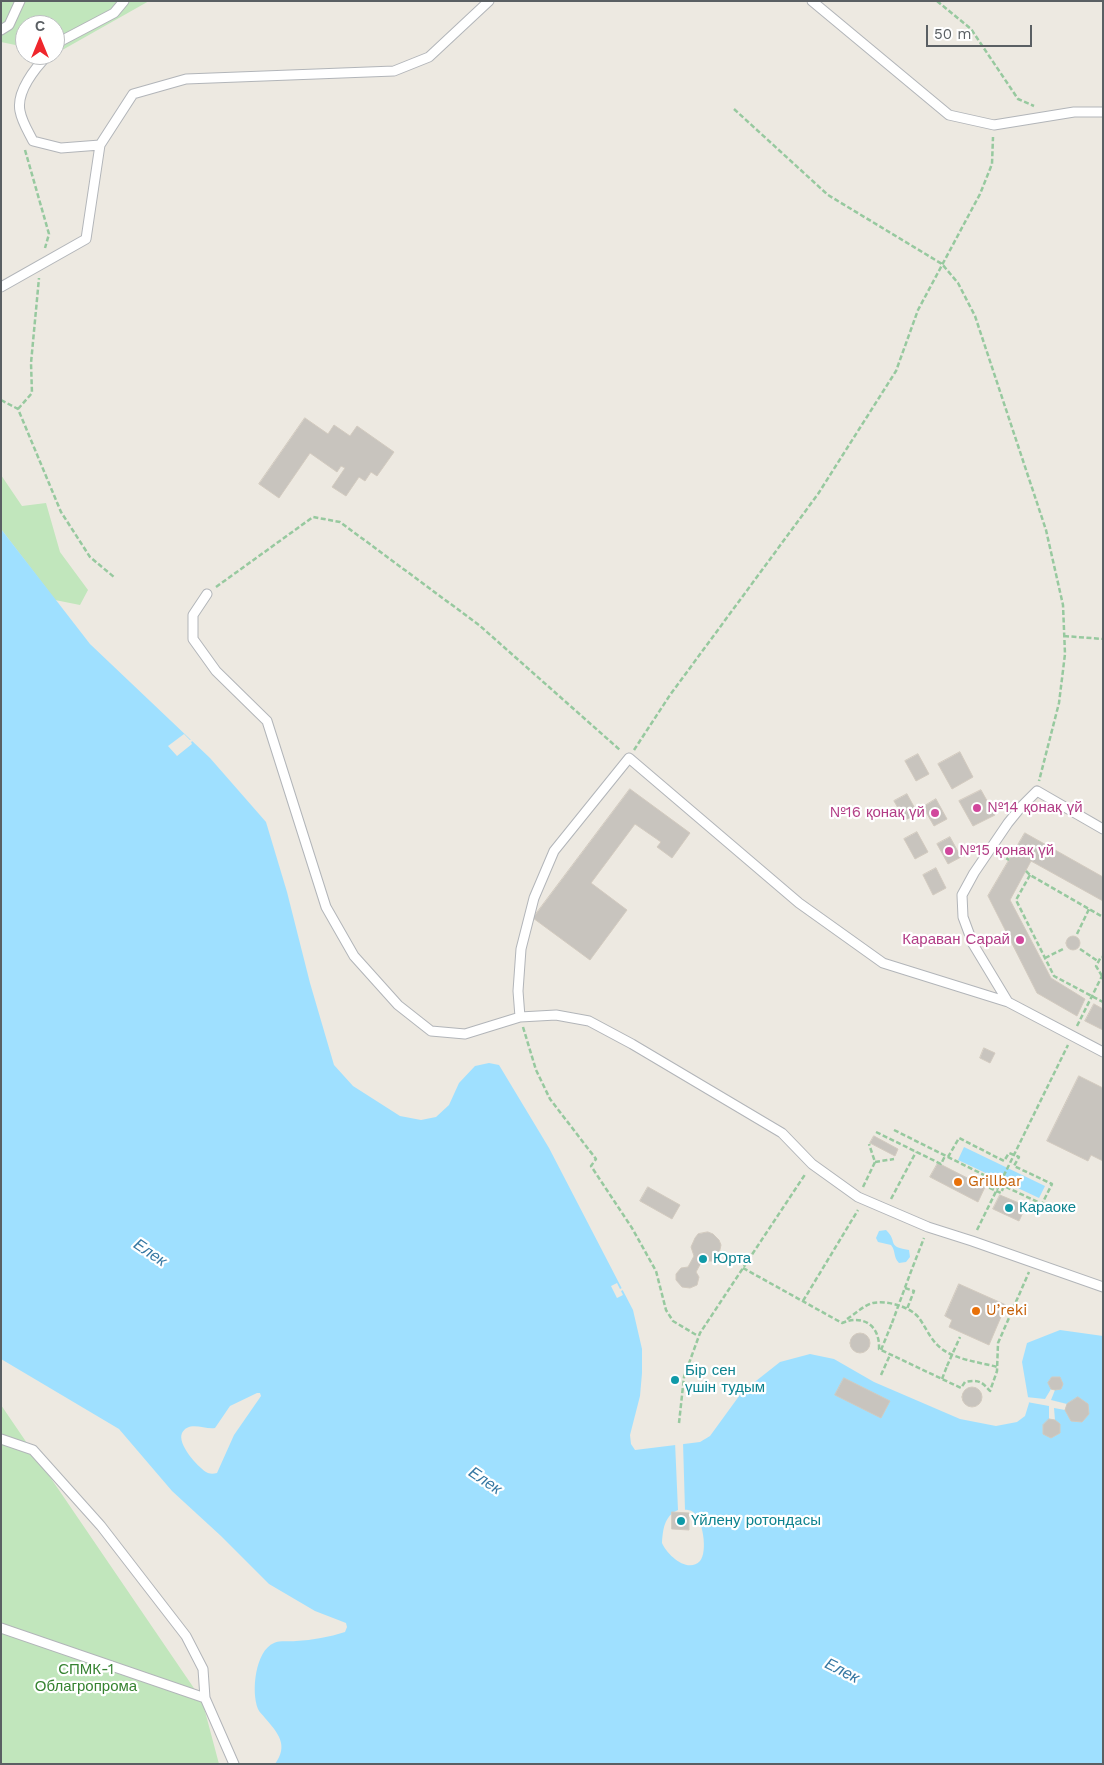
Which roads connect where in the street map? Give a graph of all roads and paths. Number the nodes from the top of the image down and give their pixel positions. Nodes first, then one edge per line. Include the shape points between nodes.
1 (20, 1) edge
2 (124, 1) edge
3 (489, 1) edge
4 (812, 1) edge
5 (937, 1) edge
6 (1, 30) edge
7 (65, 39) edge
8 (40, 65) edge
9 (1036, 107) dead end
10 (734, 109) dead end
11 (1103, 112) edge
12 (994, 125) junction
13 (100, 145) junction
14 (942, 264) junction
15 (1, 287) edge
16 (1, 400) edge
17 (114, 577) dead end
18 (207, 594) joint
19 (1064, 636) junction
20 (1103, 639) edge
21 (629, 758) junction
22 (1037, 791) junction
23 (1103, 829) edge
24 (1026, 871) dead end
25 (1030, 875) junction
26 (1089, 909) junction
27 (1103, 917) edge
28 (1077, 934) dead end
29 (1063, 949) dead end
30 (1080, 949) dead end
31 (1103, 957) edge
32 (1045, 958) junction
33 (1099, 962) junction
34 (1103, 976) edge
35 (1092, 997) junction
36 (1008, 1002) junction
37 (1103, 1002) edge
38 (520, 1017) junction
39 (1073, 1036) junction
40 (1103, 1052) edge
41 (894, 1130) dead end
42 (876, 1132) dead end
43 (868, 1144) dead end
44 (916, 1152) junction
45 (1013, 1155) junction
46 (947, 1156) junction
47 (894, 1159) dead end
48 (875, 1162) junction
49 (812, 1164) junction
50 (996, 1191) junction
51 (861, 1199) junction
52 (885, 1209) junction
53 (928, 1227) junction
54 (972, 1241) junction
55 (1033, 1263) junction
56 (742, 1268) junction
57 (905, 1288) junction
58 (1103, 1288) edge
59 (802, 1301) junction
60 (907, 1309) junction
61 (842, 1323) junction
62 (698, 1336) junction
63 (960, 1337) dead end
64 (881, 1350) junction
65 (890, 1354) junction
66 (997, 1366) junction
67 (881, 1375) dead end
68 (942, 1379) junction
69 (678, 1424) dead end
70 (1, 1439) edge
71 (1, 1628) edge
72 (205, 1698) junction
73 (234, 1764) edge

1 - 6 lane via 9,25
2 - 7 lane via 114,12
3 - 13 lane via 429,57 394,71 186,79 133,94
4 - 12 lane via 949,115
5 - 9 path via 971,29 1018,99
8 - 13 lane via 24,85 19,109 33,141 61,148
10 - 14 path via 828,196
11 - 12 lane via 1074,112
12 - 14 path via 992,164 980,194
13 - 15 lane via 86,239
14 - 19 path via 958,283 975,316 1043,520 1063,605
14 - 21 path via 918,310 896,371 823,486 670,694
16 - 17 path via 18,409 61,512 90,557
18 - 21 path via 313,517 340,522 479,625
18 - 38 lane via 192,615 193,639 216,671 267,721 326,907 354,956 398,1006 431,1030 465,1034
19 - 20 path
19 - 22 path via 1059,703
21 - 36 lane via 799,903 883,963
21 - 38 lane via 554,851 534,898 521,948
22 - 23 lane
22 - 36 lane via 1008,823 962,895 963,917 973,944
24 - 25 path
25 - 26 path
25 - 32 path via 1016,900
26 - 27 path
26 - 28 path
29 - 32 path
30 - 33 path
31 - 33 path
32 - 35 path via 1054,976
33 - 34 path via 1096,966
34 - 35 path
35 - 37 path
35 - 39 path
36 - 39 lane
38 - 49 lane via 556,1015 589,1021 782,1133
38 - 62 path via 536,1070 550,1099 596,1159 591,1166 656,1271 666,1310 673,1321
39 - 40 lane
39 - 45 path
41 - 46 path
42 - 44 path
43 - 48 path
44 - 46 path via 941,1164
44 - 52 path
45 - 46 path via 1009,1153 1004,1161 959,1138
45 - 50 path
45 - 50 path via 1019,1157 1014,1166 1052,1184 1042,1204 1004,1186 1001,1193
46 - 50 path via 994,1180 990,1188
47 - 48 path
48 - 51 path
49 - 51 lane
49 - 56 path
50 - 54 path
51 - 52 lane
51 - 59 path
52 - 53 lane
53 - 54 lane
53 - 57 path, bridge
54 - 55 lane
55 - 58 lane
55 - 66 path via 998,1343
56 - 59 path
56 - 62 path
57 - 60 path via 914,1291
57 - 64 path, bridge
59 - 61 path
60 - 61 path via 873,1303
60 - 66 path via 918,1317 931,1338 944,1350 961,1358
61 - 64 path via 861,1320 870,1324 880,1339
62 - 69 path via 684,1377
63 - 68 path, bridge
64 - 65 path
65 - 67 path
65 - 68 path
66 - 68 path via 990,1391 985,1384 971,1380 961,1388
70 - 72 lane via 33,1450 101,1526 186,1636 204,1669
71 - 72 lane
72 - 73 lane

